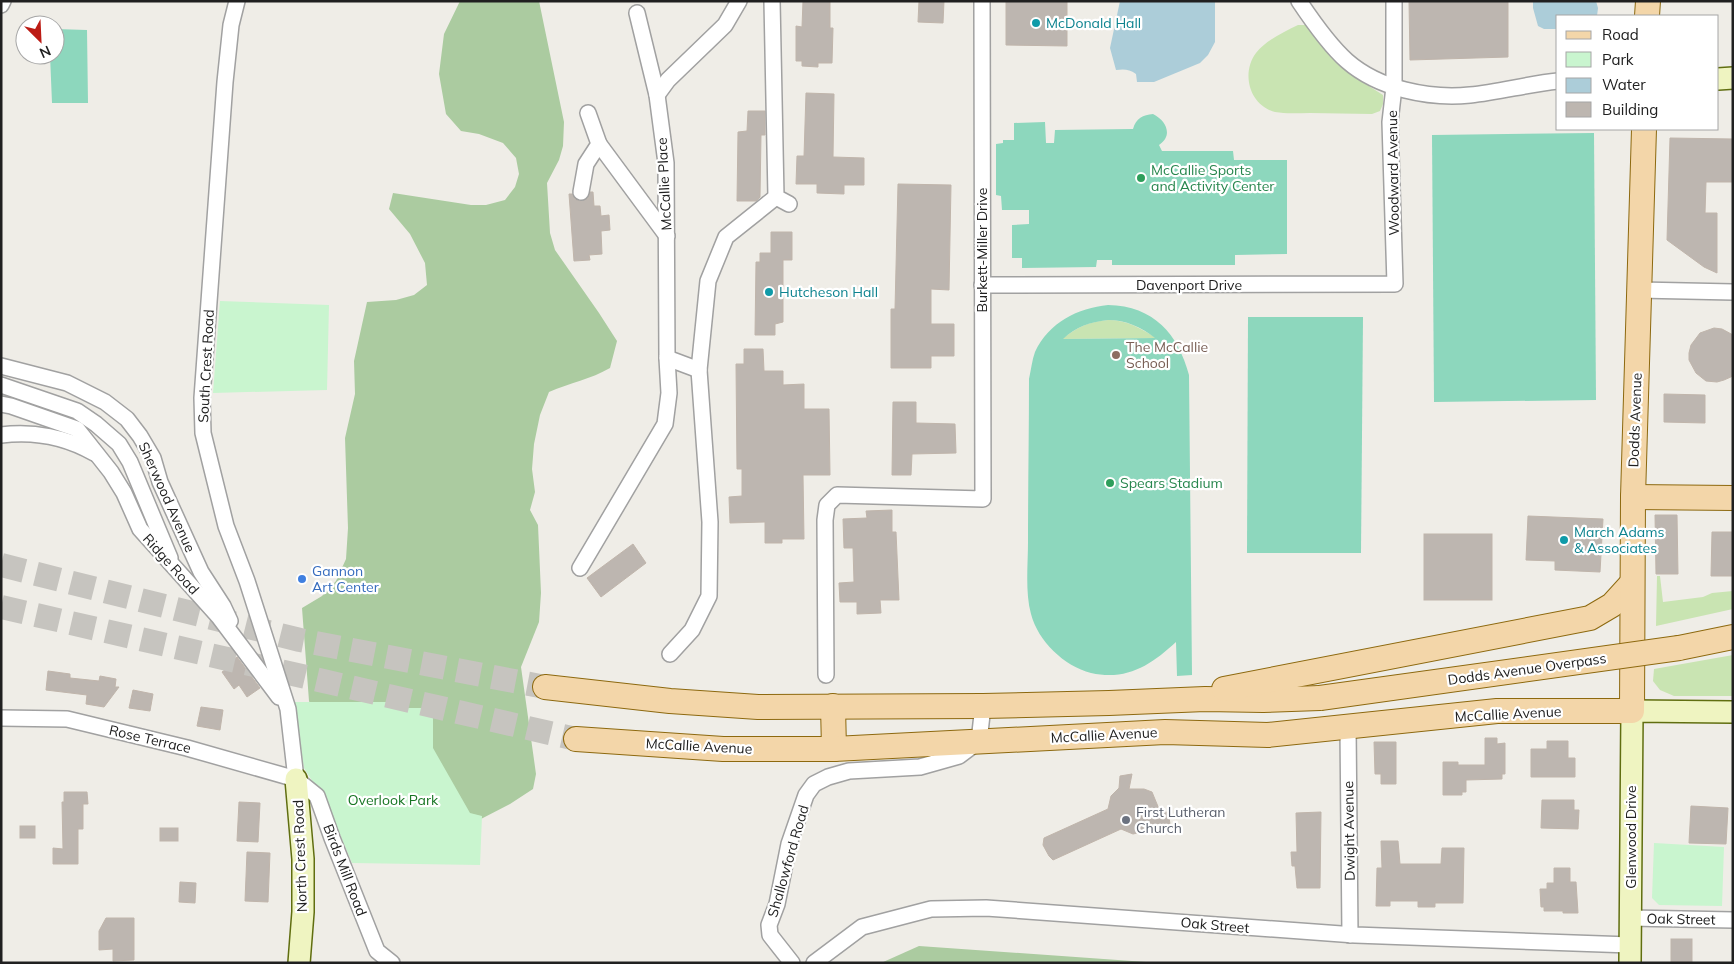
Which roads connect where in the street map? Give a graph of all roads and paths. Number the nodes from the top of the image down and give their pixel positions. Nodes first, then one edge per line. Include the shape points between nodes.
1 (3, 1) edge
2 (237, 1) edge
3 (739, 1) edge
4 (772, 1) edge
5 (982, 1) edge
6 (1299, 1) edge
7 (1394, 1) edge
8 (1648, 1) edge
9 (1, 5) edge
10 (637, 13) dead end
11 (1647, 15) edge
12 (1719, 78) edge
13 (1733, 78) edge
14 (1556, 81) edge
15 (1394, 87) junction
16 (657, 95) junction
17 (588, 113) dead end
18 (1644, 130) edge
19 (599, 144) junction
20 (581, 192) dead end
21 (667, 236) junction
22 (1395, 284) joint
23 (982, 285) junction
24 (1639, 290) junction
25 (1733, 292) edge
26 (667, 358) junction
27 (1, 366) edge
28 (699, 370) junction
29 (1, 385) edge
30 (1, 404) edge
31 (1, 435) edge
32 (99, 457) junction
33 (1633, 497) junction
34 (1733, 498) edge
35 (174, 566) junction
36 (580, 568) dead end
37 (1632, 583) junction
38 (1733, 637) edge
39 (241, 646) junction
40 (670, 654) dead end
41 (826, 675) dead end
42 (546, 687) tunnel mouth
43 (1320, 698) junction
44 (1109, 703) junction
45 (833, 706) junction
46 (982, 706) junction
47 (288, 709) junction
48 (1632, 711) junction
49 (1733, 712) edge
50 (1, 718) edge
51 (1348, 726) junction
52 (1165, 732) junction
53 (576, 739) tunnel mouth
54 (979, 741) junction
55 (834, 749) junction
56 (296, 779) junction
57 (1630, 918) junction
58 (1733, 920) edge
59 (1350, 935) junction
60 (1630, 954) edge
61 (299, 963) edge
62 (392, 963) edge
63 (792, 963) edge
64 (814, 963) edge

1 - 9 street
2 - 47 street, South Crest Road via 225,82 202,398 203,434 226,526
3 - 16 street via 725,25 668,80
4 - 28 street via 782,201 726,237 708,281
5 - 23 street, Burkett-Miller Drive
6 - 15 street via 1348,62
7 - 15 street, Woodward Avenue
8 - 11 main road
10 - 16 street, McCallie Place
12 - 13 street
14 - 15 street via 1469,95 1416,93
15 - 22 street, Woodward Avenue via 1390,122
16 - 21 street, McCallie Place via 666,163
17 - 19 street
18 - 24 main road, Dodds Avenue
19 - 20 street via 586,164
19 - 21 street
21 - 26 street, McCallie Place
22 - 23 street, Davenport Drive
23 - 41 street, Burkett-Miller Drive via 983,499 837,495 827,506
24 - 25 street
24 - 33 main road, Dodds Avenue
26 - 28 street
26 - 36 street, McCallie Place via 669,393 665,424
27 - 39 street, Sherwood Avenue via 67,383 105,402 126,419 153,458 160,482 201,572 223,606
28 - 40 street via 710,522 709,596 692,630
29 - 35 street, Sherwood Avenue via 77,412 119,444 134,470
30 - 32 street, Ridge Road via 77,429
31 - 32 street via 37,434 61,439
32 - 35 street, Ridge Road via 124,493 140,529
33 - 34 main road
33 - 37 main road, Dodds Avenue
35 - 39 street, Ridge Road
37 - 44 main road via 1620,599 1590,618 1212,691
37 - 48 main road, Dodds Avenue
38 - 43 main road, Dodds Avenue Overpass, bridge via 1679,648
39 - 47 street, Ridge Road
42 - 45 main road via 709,704
43 - 44 main road, Dodds Avenue Overpass
43 - 52 main road, Dodds Avenue Overpass via 1282,703 1209,725
44 - 46 main road
45 - 46 main road
45 - 55 main road
46 - 54 street
47 - 56 street, South Crest Road
48 - 49 street
48 - 51 main road, McCallie Avenue via 1497,711
48 - 57 street, Glenwood Drive
50 - 56 street, Rose Terrace via 67,720 187,748
51 - 52 main road, McCallie Avenue via 1268,735
51 - 59 street, Dwight Avenue
52 - 54 main road, McCallie Avenue
53 - 55 main road, McCallie Avenue via 723,749
54 - 55 main road, McCallie Avenue
54 - 63 street, Shallowford Road via 959,756 920,767 849,771 814,784 806,794 790,844 769,925 770,934
56 - 61 street, North Crest Road via 303,859
56 - 62 street, Birds Mill Road via 317,796 377,951
57 - 58 street, Oak Street
57 - 60 street, Glenwood Drive
59 - 60 street, Oak Street
59 - 64 street, Oak Street via 986,908 931,909 862,927

